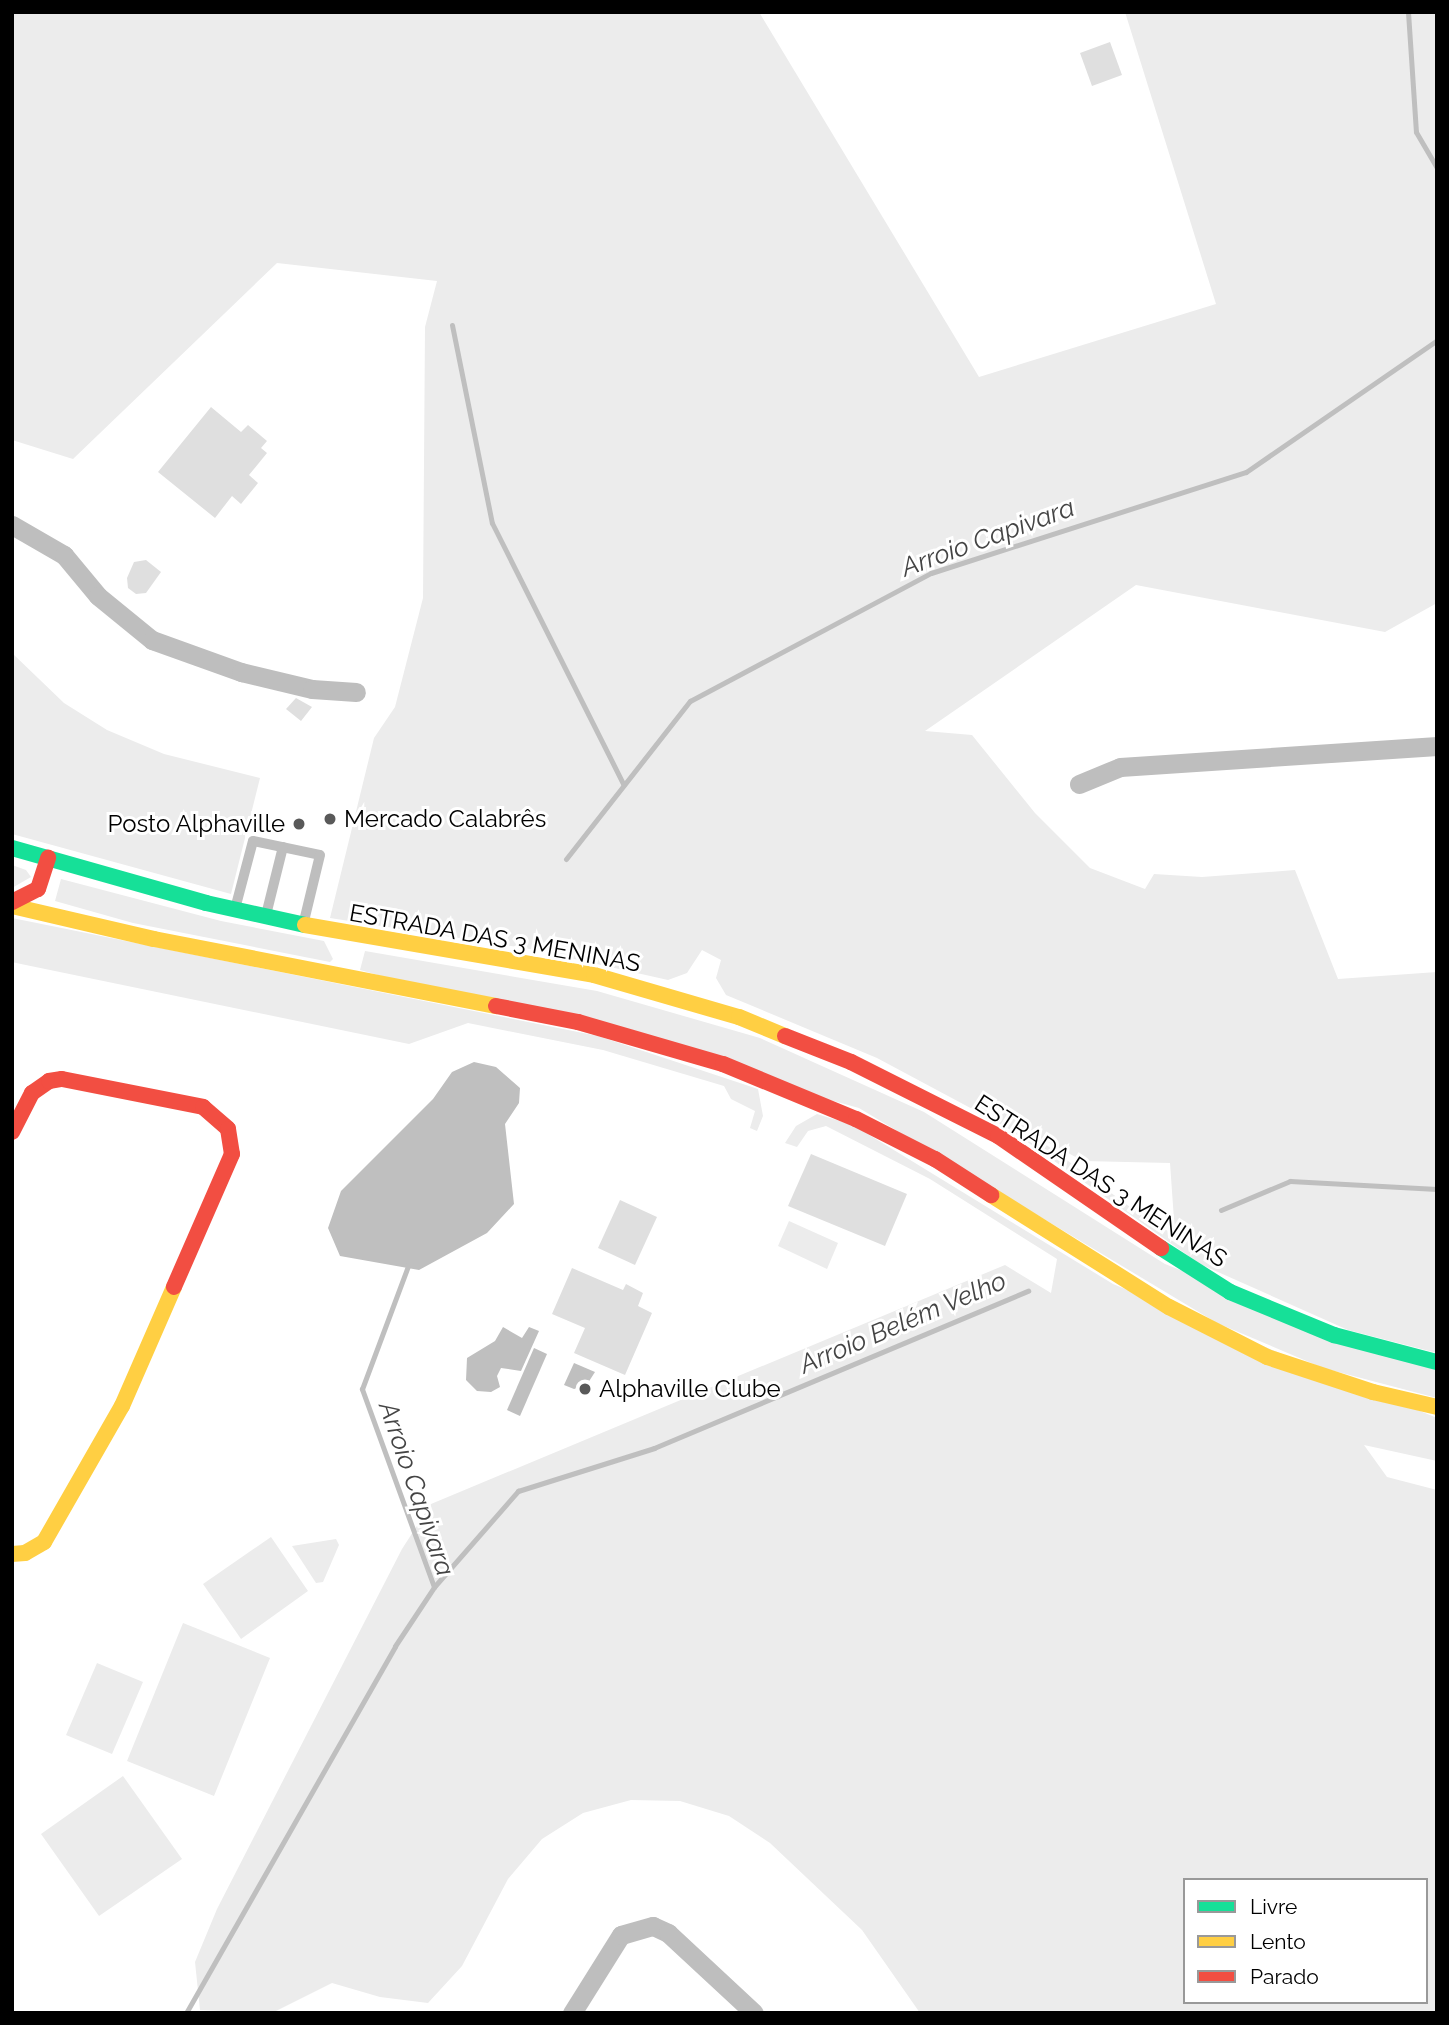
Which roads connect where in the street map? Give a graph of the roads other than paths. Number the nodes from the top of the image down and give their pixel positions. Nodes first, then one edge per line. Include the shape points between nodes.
1 (12, 525) edge
2 (355, 692) dead end
3 (1437, 746) edge
4 (1079, 784) dead end
5 (283, 847) junction
6 (12, 848) edge
7 (48, 858) junction
8 (12, 904) edge
9 (235, 909) junction
10 (266, 916) junction
11 (303, 925) junction
12 (354, 957) junction
13 (12, 1132) edge
14 (1437, 1362) edge
15 (1437, 1408) edge
16 (12, 1553) edge
17 (572, 2013) edge
18 (754, 2013) edge

1 - 2 street via 64,555 98,596 152,640 241,672 312,689
3 - 4 street via 1120,767
5 - 9 lane via 253,841
5 - 10 lane
5 - 11 lane via 320,855
6 - 7 main road, ESTRADA DAS 3 MENINAS
7 - 8 main road via 38,889
7 - 9 main road, ESTRADA DAS 3 MENINAS
8 - 12 main road, ESTRADA DAS 3 MENINAS
9 - 10 main road, ESTRADA DAS 3 MENINAS
10 - 11 main road, ESTRADA DAS 3 MENINAS
11 - 12 main road, ESTRADA DAS 3 MENINAS
12 - 14 main road, ESTRADA DAS 3 MENINAS via 594,975 739,1017 851,1062 998,1136 1128,1228 1230,1292 1334,1335
12 - 15 main road, ESTRADA DAS 3 MENINAS via 612,1030 770,1083 935,1158 1170,1307 1243,1345 1373,1392
13 - 16 main road via 32,1093 49,1081 62,1079 203,1107 228,1129 232,1154 122,1406 44,1542 25,1553
17 - 18 street via 621,1935 653,1926 668,1933

